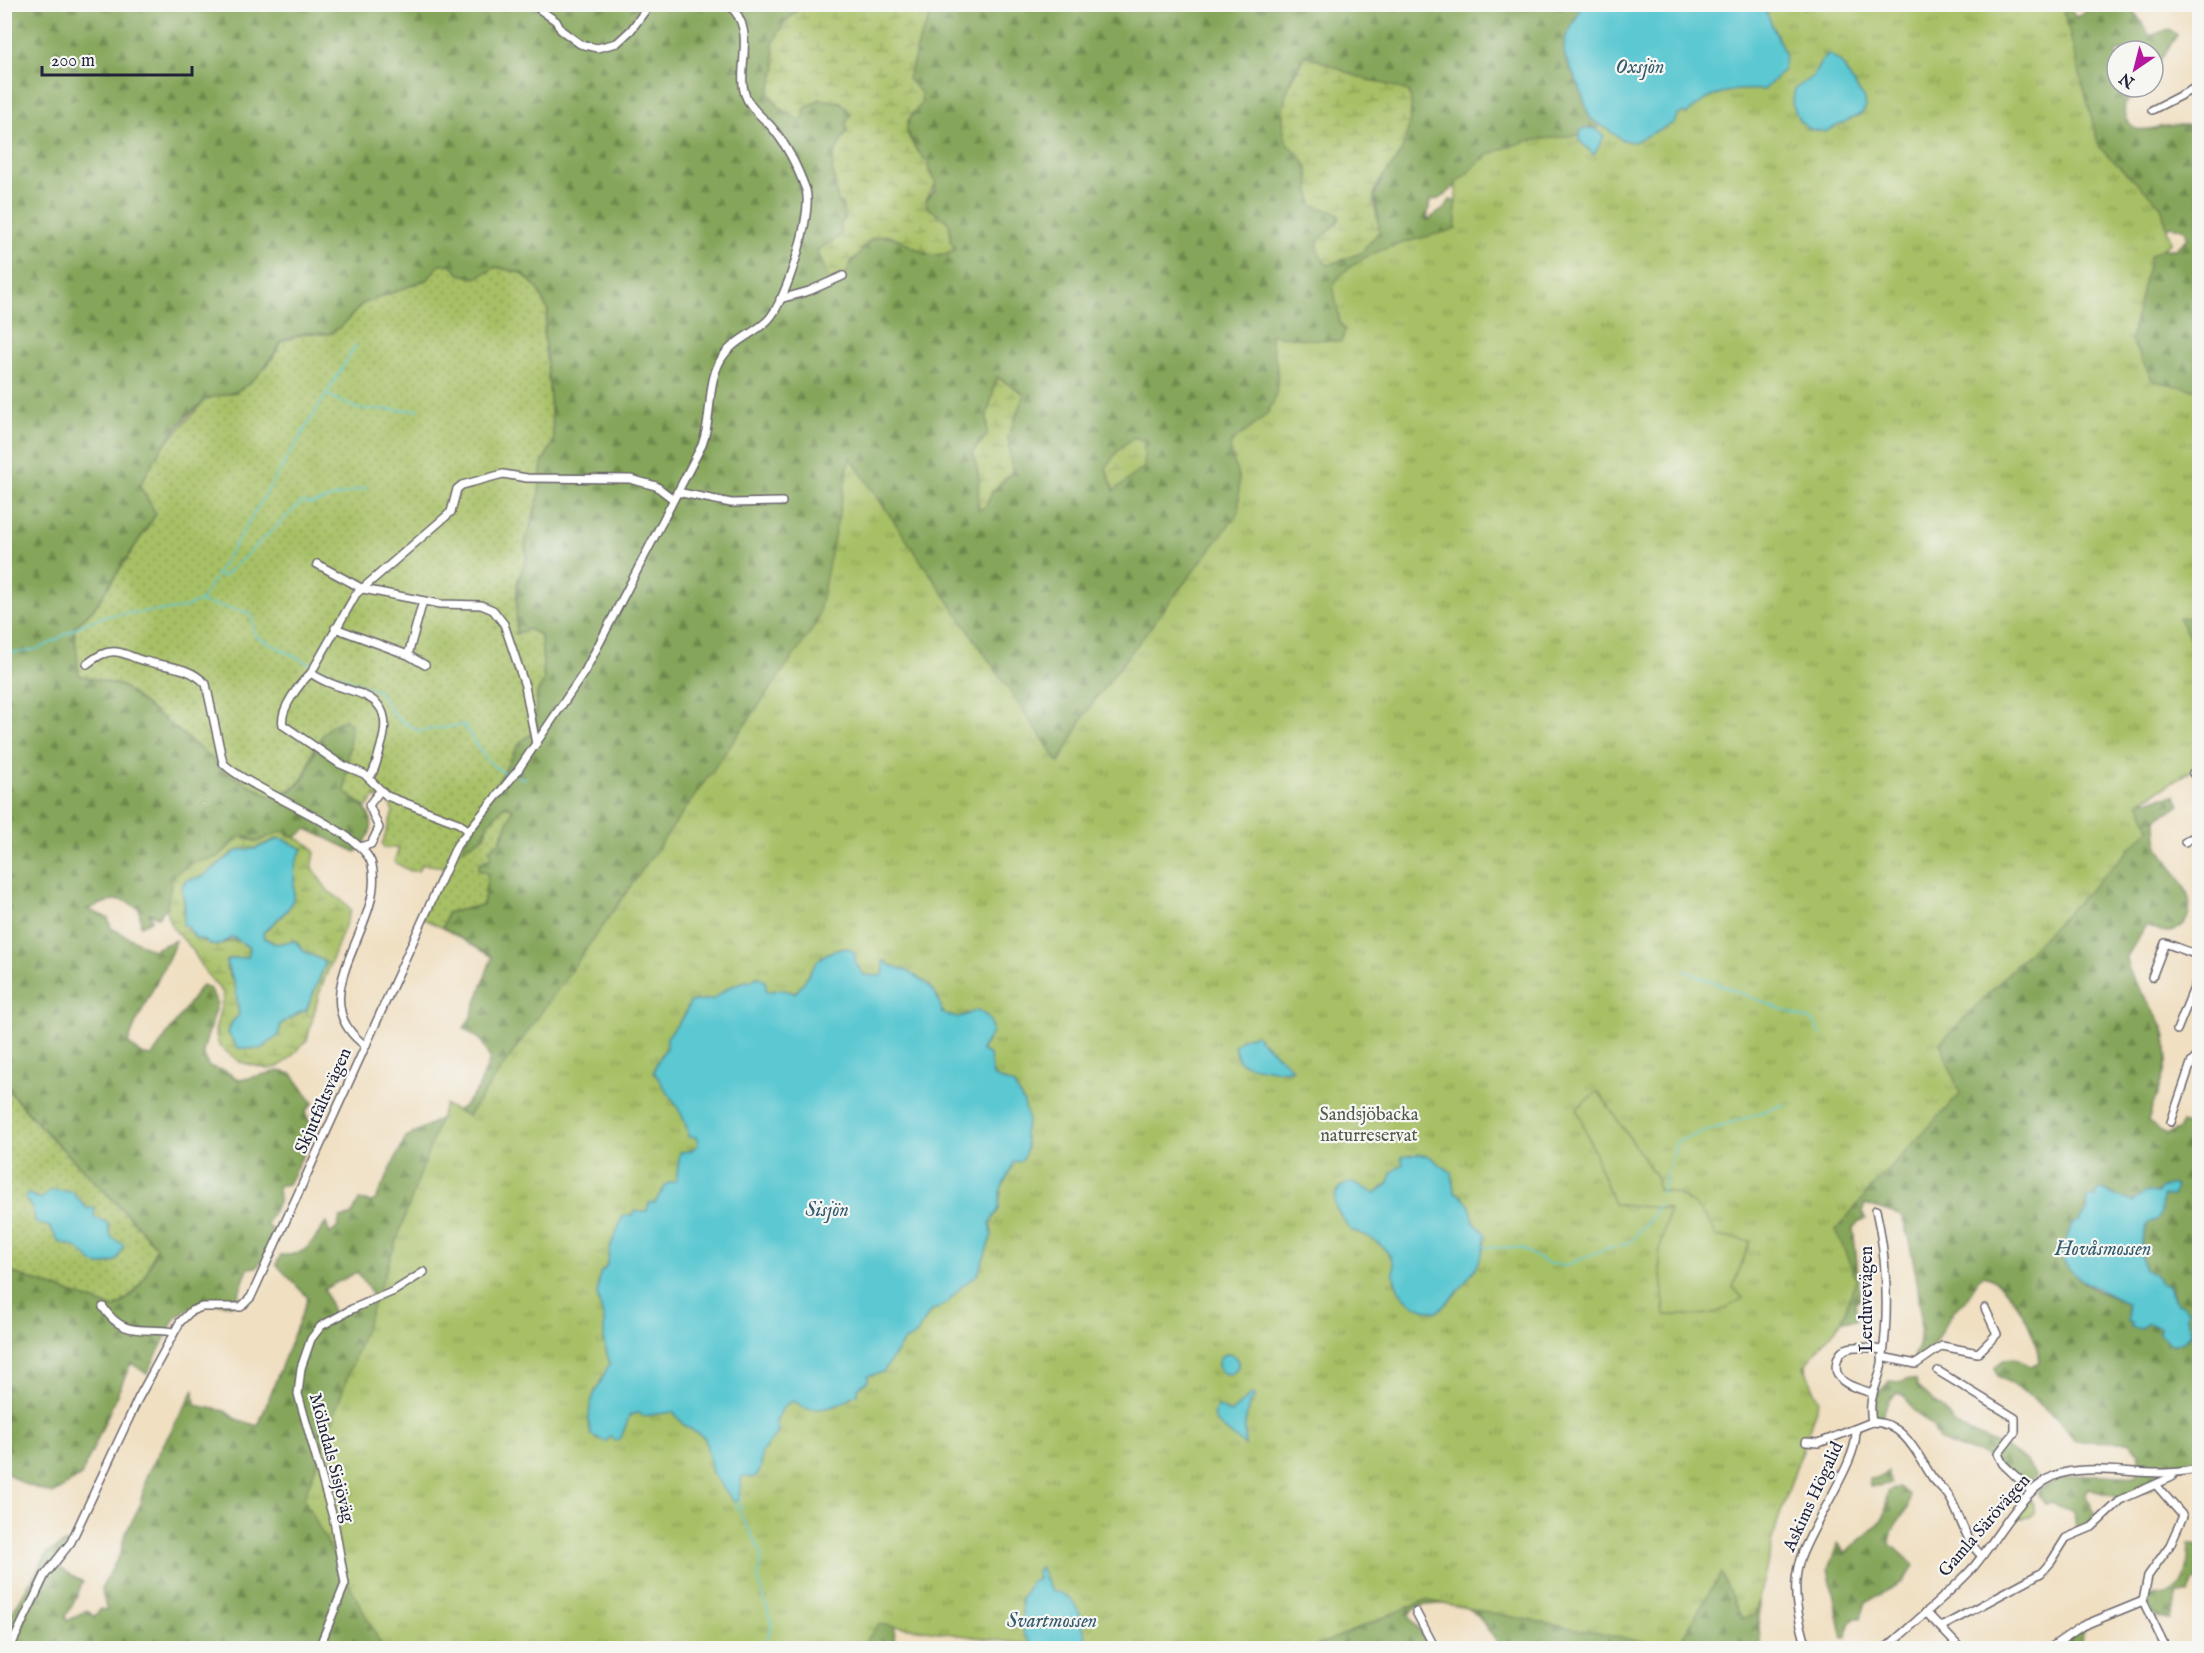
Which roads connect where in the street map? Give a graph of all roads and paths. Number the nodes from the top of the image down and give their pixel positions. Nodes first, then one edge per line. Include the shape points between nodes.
1 (532, 4) edge
2 (650, 4) edge
3 (728, 4) edge
4 (2199, 82) edge
5 (2152, 110) dead end
6 (843, 276) dead end
7 (780, 298) junction
8 (675, 496) junction
9 (782, 502) dead end
10 (317, 564) dead end
11 (363, 589) junction
12 (423, 601) junction
13 (335, 628) junction
14 (408, 655) junction
15 (87, 664) dead end
16 (425, 665) dead end
17 (310, 673) junction
18 (536, 744) junction
19 (2193, 773) dead end
20 (370, 777) junction
21 (2199, 784) edge
22 (380, 791) junction
23 (468, 830) junction
24 (2199, 833) edge
25 (2185, 842) dead end
26 (360, 847) junction
27 (2199, 956) edge
28 (2199, 973) edge
29 (2152, 977) dead end
30 (2177, 1030) dead end
31 (366, 1046) junction
32 (2199, 1053) edge
33 (2171, 1122) dead end
34 (1876, 1210) dead end
35 (424, 1272) dead end
36 (103, 1307) dead end
37 (1985, 1308) dead end
38 (173, 1332) junction
39 (1882, 1353) junction
40 (1938, 1371) dead end
41 (1871, 1393) junction
42 (1872, 1422) junction
43 (1855, 1429) junction
44 (1806, 1442) dead end
45 (2199, 1468) edge
46 (2173, 1473) junction
47 (2157, 1486) junction
48 (2031, 1491) junction
49 (1982, 1556) junction
50 (2143, 1601) junction
51 (1416, 1612) dead end
52 (1926, 1612) junction
53 (1941, 1627) junction
54 (10, 1648) edge
55 (319, 1648) edge
56 (1435, 1648) edge
57 (1807, 1648) edge
58 (1888, 1648) edge
59 (1957, 1648) edge
60 (2050, 1648) edge
61 (2166, 1648) edge

1 - 2 street via 580,44 597,48 617,43
3 - 7 street via 742,27 746,99 785,146 808,201 801,237
4 - 5 street
6 - 7 street
7 - 8 street via 768,320 733,344 720,362 711,386 706,434
8 - 9 street via 725,502
8 - 11 street via 630,478 527,478 503,474 480,478 457,489 451,512
8 - 18 street via 585,671
10 - 11 street
11 - 12 street
11 - 13 street
12 - 14 street
12 - 18 street via 481,605 498,616 509,636 525,686
13 - 14 street
13 - 17 street
14 - 16 street
15 - 26 street via 101,654 116,652 175,666 202,680 206,684 220,759 226,767
17 - 20 street via 366,697 385,716 386,730
17 - 20 street via 282,718 283,725 340,764
18 - 23 street
19 - 21 street
20 - 22 street
22 - 23 street
22 - 26 street via 369,805 379,828 371,844
23 - 31 street via 453,853
24 - 25 street
26 - 31 street, Skjutfältsvägen via 372,863 372,897 337,1003 347,1027
27 - 29 street via 2165,943
28 - 30 street
31 - 38 street, Skjutfältsvägen via 248,1302 237,1308 192,1310
32 - 33 street via 2191,1063
34 - 39 street, Lerduvevägen via 1884,1267
35 - 55 street, Mölndals Sisjöväg via 394,1291 336,1317 314,1334 298,1382 298,1394 334,1521 345,1584
36 - 38 street via 117,1323 129,1329
37 - 39 street via 1997,1334 1978,1353 1939,1346 1916,1364
38 - 54 street, Skjutfältsvägen via 71,1542 45,1575
39 - 41 street, Lerduvevägen
39 - 41 street via 1849,1347 1837,1361 1840,1378
40 - 48 street via 2013,1416 2016,1429 1998,1454
41 - 42 street, Lerduvevägen
42 - 43 street
42 - 49 street via 1891,1427 1911,1444 1949,1497
43 - 44 street via 1819,1443
43 - 57 street, Askims Högalid via 1852,1453 1799,1561 1796,1603
45 - 46 street, Gamla Särövägen
46 - 47 street
46 - 48 street, Gamla Särövägen via 2070,1472 2045,1480
47 - 50 street via 2183,1516 2170,1545 2148,1576
47 - 53 street via 2122,1499 2092,1527 2066,1538 2041,1573
48 - 49 street, Gamla Särövägen
49 - 52 street, Gamla Särövägen
50 - 60 street via 2082,1626
50 - 61 street
51 - 56 street
52 - 53 street
52 - 58 street, Gamla Särövägen
53 - 59 street

